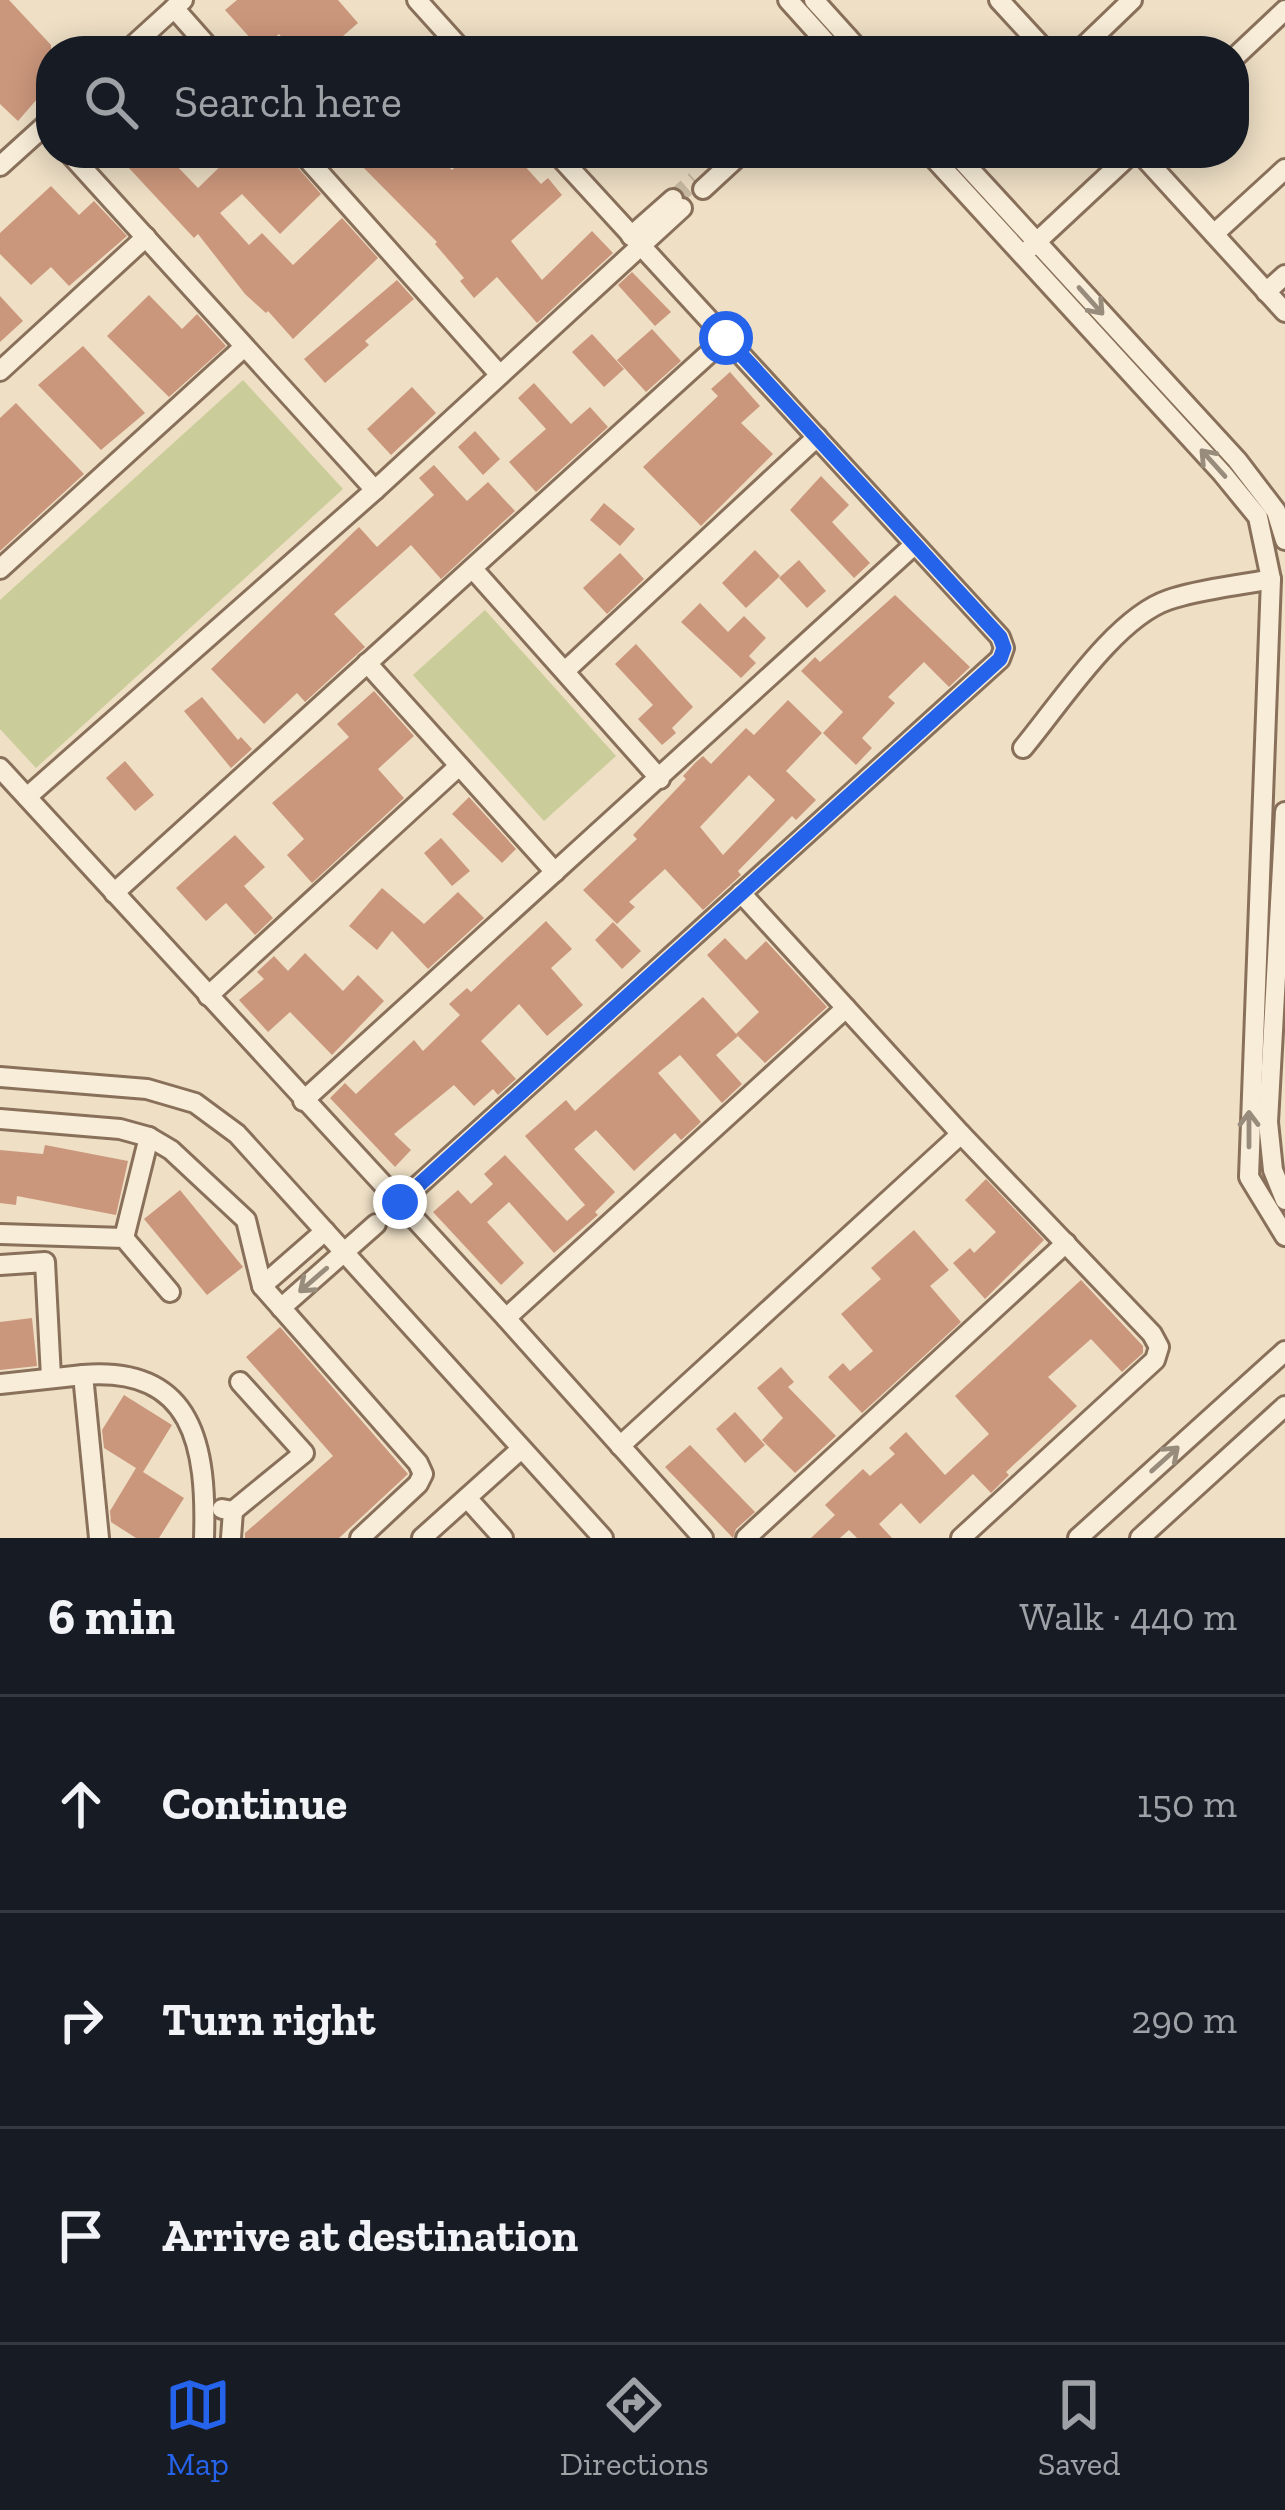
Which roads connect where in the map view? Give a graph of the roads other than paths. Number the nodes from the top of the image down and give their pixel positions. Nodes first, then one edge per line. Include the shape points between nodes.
1 (417, 0) edge
2 (788, 0) edge
3 (814, 0) edge
4 (999, 0) edge
5 (1132, 0) edge
6 (178, 4) edge
7 (1285, 10) edge
8 (143, 36) edge
9 (201, 36) edge
10 (449, 36) edge
11 (834, 36) edge
12 (841, 36) edge
13 (1032, 36) edge
14 (1095, 36) edge
15 (1249, 44) edge
16 (36, 137) edge
17 (0, 166) edge
18 (83, 168) edge
19 (315, 168) edge
20 (569, 168) edge
21 (712, 168) tunnel mouth
22 (721, 168) edge
23 (944, 168) edge
24 (967, 168) edge
25 (1119, 168) edge
26 (1150, 168) edge
27 (1285, 169) edge
28 (678, 204) tunnel mouth
29 (1214, 234) junction
30 (146, 237) junction
31 (635, 241) junction
32 (1030, 248) junction
33 (1285, 274) edge
34 (1266, 292) junction
35 (1285, 312) edge
36 (726, 338) junction
37 (243, 348) junction
38 (0, 371) edge
39 (499, 374) junction
40 (817, 437) junction
41 (375, 490) junction
42 (1273, 514) edge
43 (1285, 540) edge
44 (914, 545) junction
45 (0, 569) edge
46 (473, 569) junction
47 (1270, 579) junction
48 (367, 664) junction
49 (565, 671) junction
50 (1023, 748) dead end
51 (459, 766) junction
52 (0, 768) edge
53 (660, 779) junction
54 (22, 791) junction
55 (0, 800) edge
56 (1285, 812) edge
57 (555, 872) junction
58 (114, 893) junction
59 (741, 893) junction
60 (208, 997) junction
61 (846, 1008) junction
62 (1279, 1021) edge
63 (0, 1077) edge
64 (303, 1101) junction
65 (0, 1119) edge
66 (961, 1133) junction
67 (149, 1136) junction
68 (1285, 1200) edge
69 (389, 1212) junction
70 (325, 1232) junction
71 (0, 1234) edge
72 (1285, 1236) edge
73 (124, 1238) junction
74 (1066, 1243) junction
75 (344, 1253) junction
76 (0, 1265) edge
77 (262, 1286) junction
78 (170, 1292) dead end
79 (281, 1308) junction
80 (506, 1318) junction
81 (1285, 1351) edge
82 (83, 1375) junction
83 (51, 1377) junction
84 (240, 1382) dead end
85 (0, 1384) edge
86 (1285, 1406) edge
87 (620, 1446) junction
88 (521, 1449) junction
89 (467, 1498) junction
90 (205, 1506) junction
91 (232, 1511) junction
92 (99, 1538) edge
93 (204, 1538) edge
94 (231, 1538) edge
95 (360, 1538) edge
96 (422, 1538) edge
97 (503, 1538) edge
98 (603, 1538) edge
99 (703, 1538) edge
100 (746, 1538) edge
101 (961, 1538) edge
102 (1078, 1538) edge
103 (1140, 1538) edge

1 - 10 street
2 - 11 street
3 - 12 street
4 - 13 street
5 - 14 street
6 - 8 street
6 - 9 street
7 - 15 street
16 - 17 street
18 - 30 street
19 - 39 street
20 - 31 street
21 - 22 street via 699,184
23 - 32 street
24 - 32 street
25 - 32 street
26 - 29 street
27 - 29 street
28 - 31 street
29 - 34 street
30 - 37 street
30 - 38 street
31 - 36 street
31 - 39 street
32 - 42 street via 1237,460
33 - 34 street
34 - 35 street
36 - 40 street
36 - 46 street
37 - 41 street
37 - 45 street
39 - 41 street
40 - 44 street
40 - 49 street
41 - 54 street
42 - 43 street
42 - 47 street
44 - 53 street
44 - 59 street via 1000,637 1000,659
46 - 48 street
46 - 49 street
47 - 50 street via 1144,611
72 -> 47 street via 1249,1177
48 - 51 street
48 - 58 street
49 - 53 street
51 - 57 street
51 - 60 street
52 - 54 street
53 - 57 street
54 - 55 street
54 - 58 street
56 - 62 street
57 - 64 street
58 - 60 street
59 - 61 street
59 - 69 street
60 - 64 street
61 - 66 street
61 - 80 street
62 - 68 street via 1268,1122
63 - 70 street via 147,1089 195,1103 237,1134
64 - 69 street
65 - 67 street
66 - 74 street
66 - 87 street
67 - 73 street
67 - 77 street via 246,1220
69 - 75 street
69 - 80 street
70 - 75 street
70 - 77 street
71 - 73 street
73 - 78 street
74 - 100 street
74 - 101 street via 1152,1334 1155,1360
75 -> 79 street
75 - 88 street
76 - 83 street via 45,1262
77 - 79 street
79 - 95 street via 423,1474
80 - 87 street
102 -> 81 street
82 - 83 street
82 - 90 street via 114,1372 167,1391 198,1443
82 - 92 street
83 - 85 street
84 - 91 street via 304,1453
86 - 103 street
87 - 99 street
88 - 89 street
88 - 98 street
89 - 96 street
89 - 97 street
90 - 91 street
90 - 93 street
91 - 94 street

